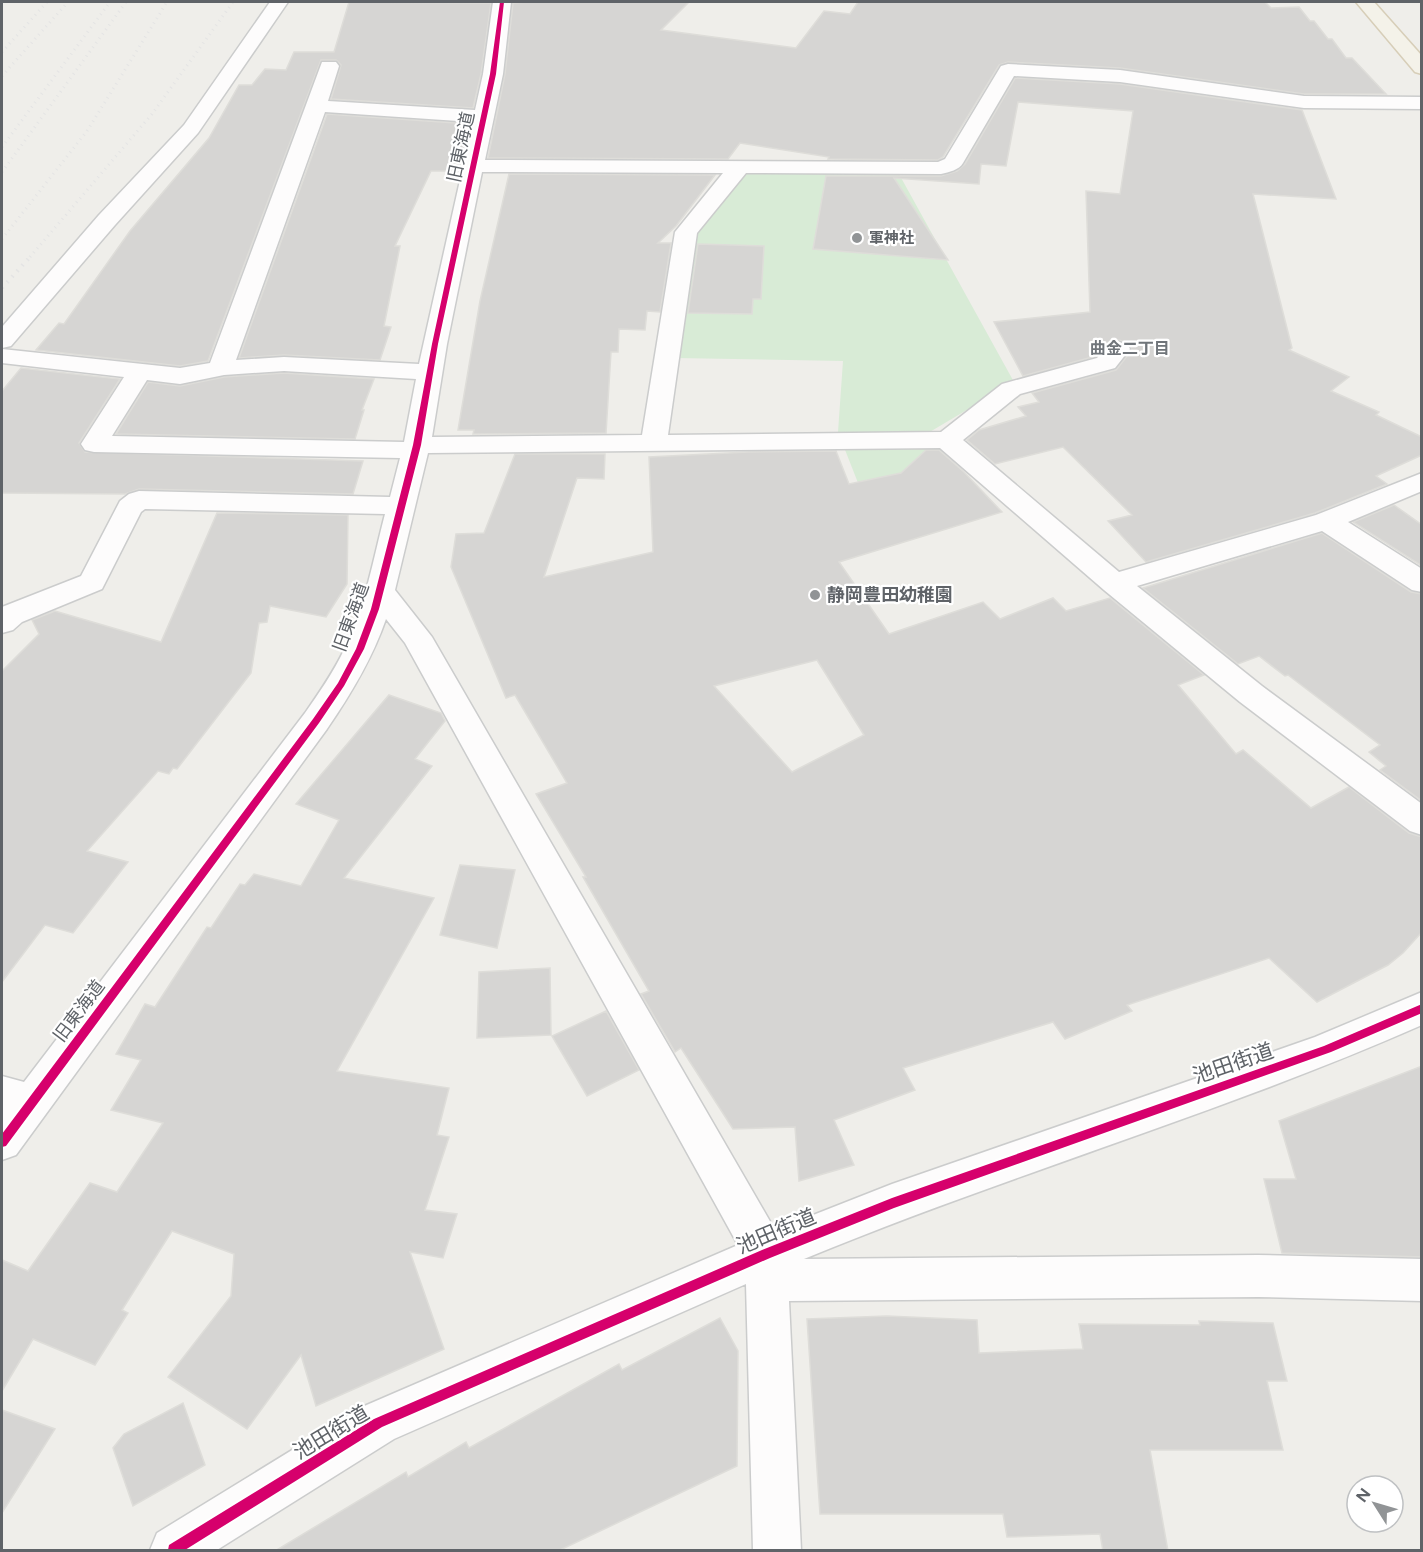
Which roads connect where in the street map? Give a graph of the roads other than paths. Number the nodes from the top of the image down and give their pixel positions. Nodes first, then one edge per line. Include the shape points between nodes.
1 (279, 2) edge
2 (502, 2) edge
3 (1365, 2) edge
4 (329, 66) dead end
5 (1422, 68) edge
6 (1422, 103) edge
7 (317, 106) junction
8 (484, 117) junction
9 (473, 166) junction
10 (740, 167) junction
11 (2, 340) edge
12 (1118, 349) dead end
13 (2, 356) edge
14 (220, 369) junction
15 (429, 372) junction
16 (139, 373) junction
17 (947, 440) junction
18 (654, 441) junction
19 (416, 448) junction
20 (1422, 481) edge
21 (401, 506) junction
22 (1326, 521) junction
23 (1422, 583) edge
24 (1114, 584) junction
25 (379, 590) junction
26 (2, 623) edge
27 (1422, 822) edge
28 (1422, 1008) edge
29 (16, 1098) edge
30 (2, 1142) edge
31 (767, 1267) junction
32 (1422, 1280) edge
33 (174, 1551) edge
34 (777, 1551) edge

1 - 11 street via 191,129
2 - 8 street, 旧東海道
3 - 5 main road
4 - 7 street
6 - 10 street via 1304,102 1120,76 1008,70 953,163 941,168
7 - 8 street
7 - 14 street
8 - 9 street, 旧東海道
9 - 10 street
9 - 15 street, 旧東海道
10 - 18 street via 686,232
12 - 17 street via 1106,363 1011,389
13 - 16 street
14 - 15 street via 284,364
14 - 16 street via 180,376
15 - 19 street, 旧東海道
16 - 19 street via 94,444
17 - 18 street
17 - 24 street
18 - 19 street
19 - 21 street, 旧東海道
20 - 22 street
21 - 25 street, 旧東海道
21 - 26 street via 139,500 130,507 92,582 10,615
22 - 23 street
22 - 24 street
24 - 27 street via 1251,694
25 - 29 street, 旧東海道 via 360,649 316,721
25 - 31 street via 417,637
28 - 31 street, 池田街道 via 1327,1049 892,1203
29 - 30 street, 旧東海道
31 - 32 street
31 - 33 street, 池田街道 via 378,1423
31 - 34 street

